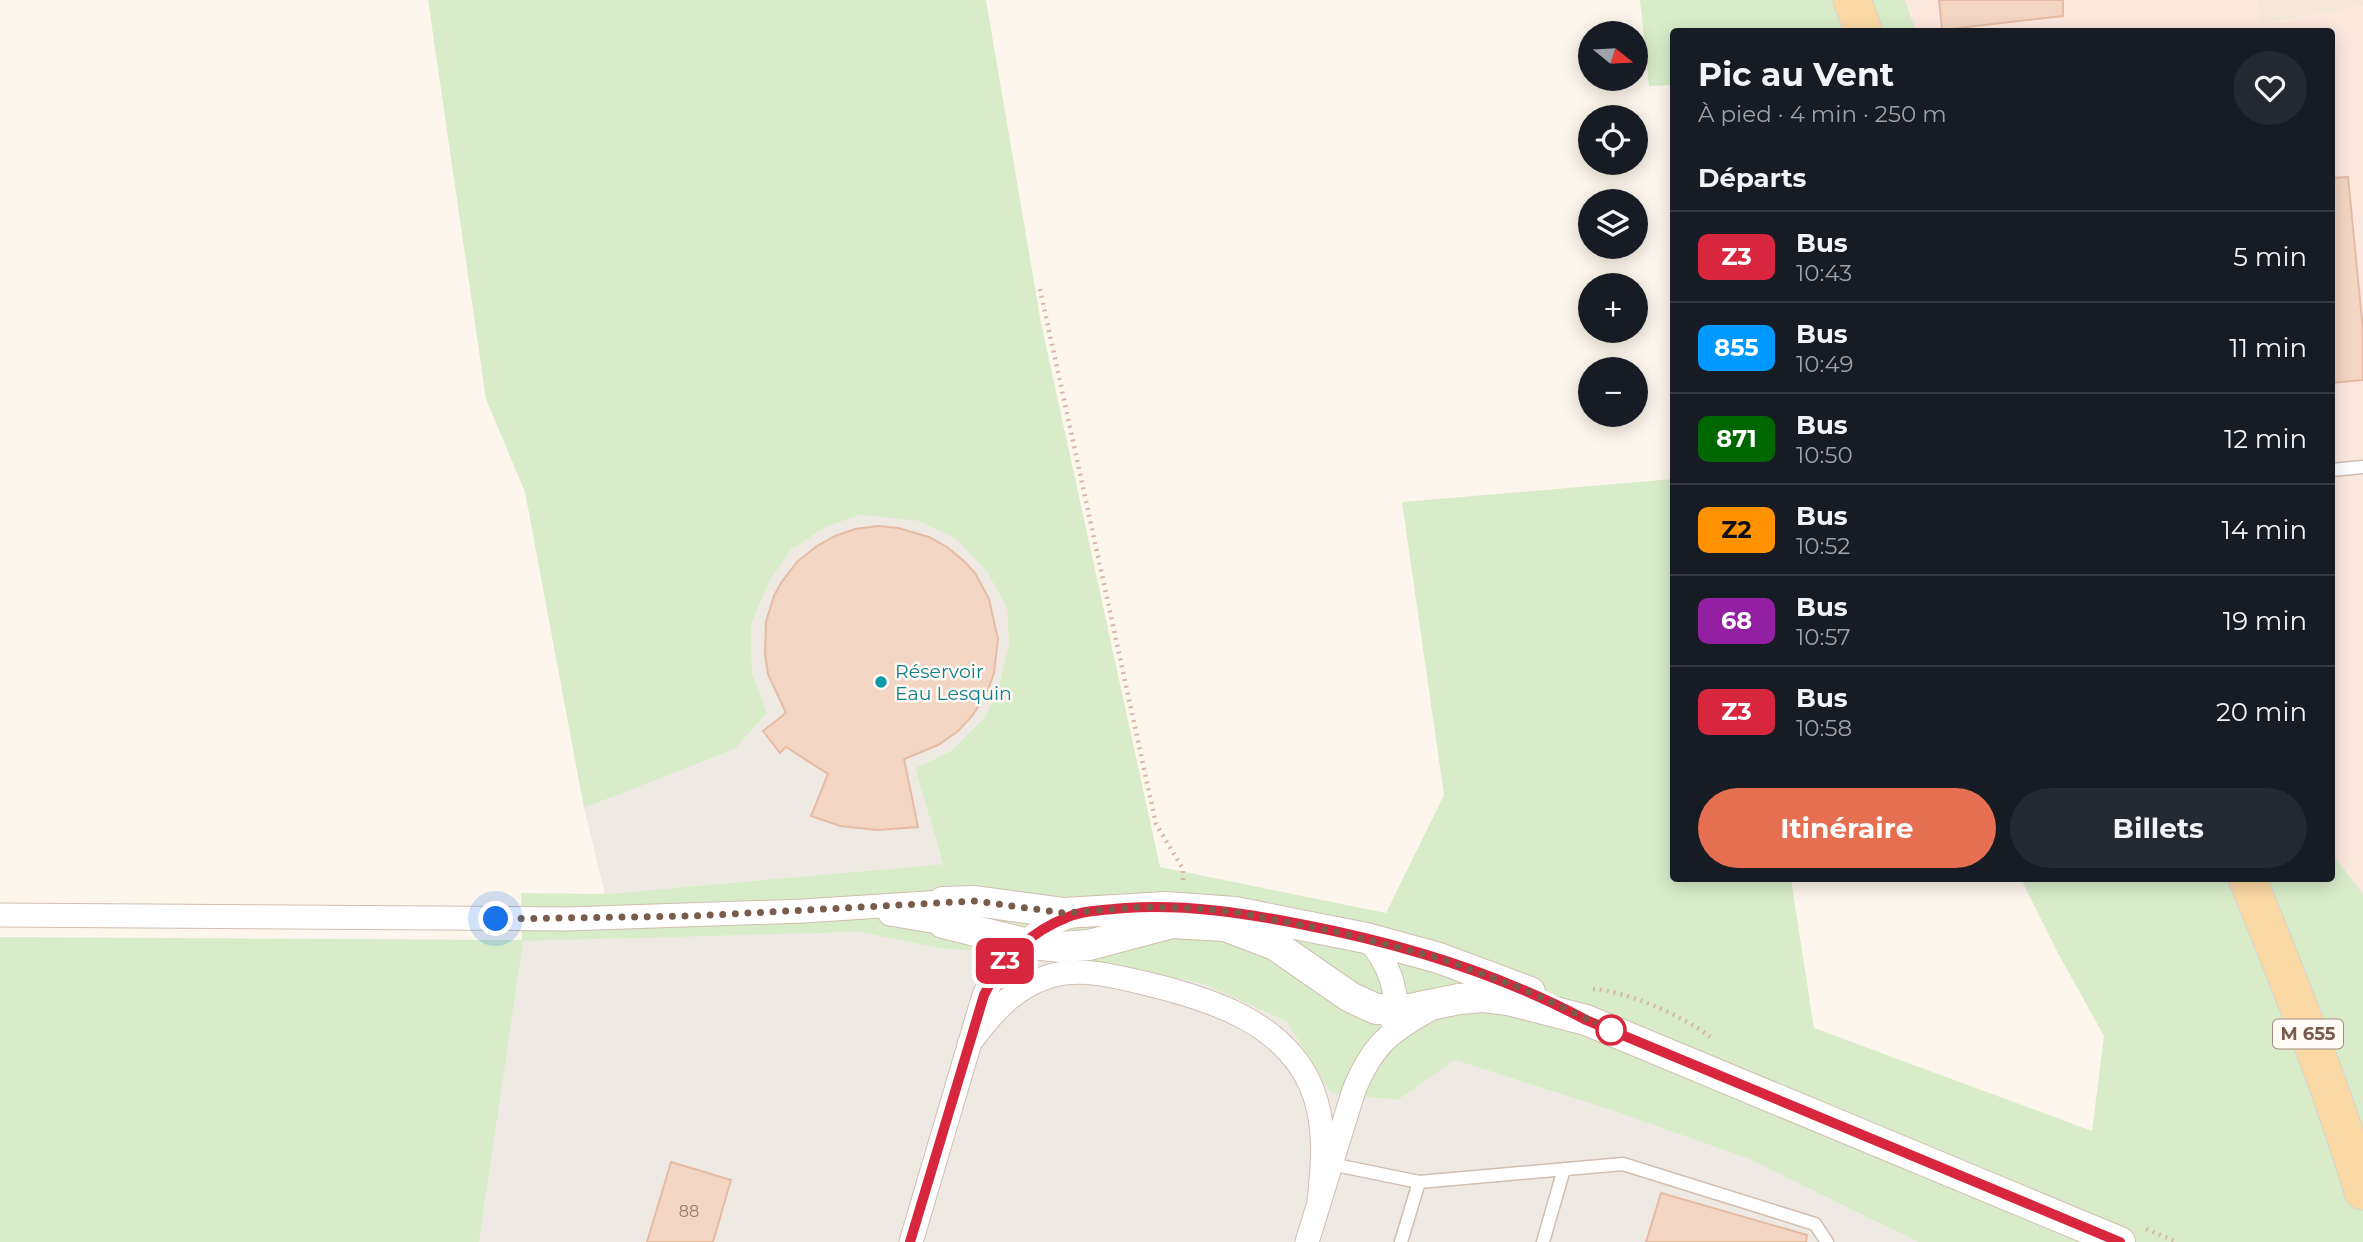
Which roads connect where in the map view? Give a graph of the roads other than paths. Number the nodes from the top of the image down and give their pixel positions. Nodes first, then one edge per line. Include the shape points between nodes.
1 (1852, 0) edge
2 (1862, 28) edge
3 (2363, 467) edge
4 (2335, 470) edge
5 (2249, 882) edge
6 (943, 912) junction
7 (1084, 912) junction
8 (0, 915) edge
9 (1366, 938) junction
10 (1024, 943) junction
11 (1438, 1005) junction
12 (1396, 1010) junction
13 (1586, 1020) junction
14 (1382, 1041) junction
15 (969, 1044) junction
16 (1331, 1164) junction
17 (1564, 1169) junction
18 (1419, 1182) junction
19 (2363, 1191) edge
20 (1319, 1202) junction
21 (911, 1242) edge
22 (1307, 1242) edge
23 (1401, 1242) edge
24 (1544, 1242) edge
25 (1827, 1242) edge
26 (2120, 1242) edge

1 - 2 main road
3 - 4 lane
5 - 19 main road, M 655
6 - 7 street via 975,901
6 - 8 street via 803,911 566,919
6 - 10 street
7 - 9 street via 1139,907 1235,912
7 - 10 street
9 - 12 street via 1386,966
9 - 13 street via 1521,988
10 - 12 street via 1077,947 1172,923 1225,926 1275,945 1359,1002
10 - 15 street via 1001,965 989,985
11 - 12 street
11 - 13 street via 1496,998
11 - 14 street
12 - 14 street
13 - 26 street
14 - 16 street via 1359,1078
15 - 20 street via 1002,1004 1021,989 1054,975 1114,975 1223,1006 1289,1053 1310,1085 1324,1144
15 - 21 street
16 - 18 lane
16 - 20 street
17 - 18 lane
17 - 24 lane
17 - 25 lane via 1623,1164 1815,1224
18 - 23 lane
20 - 22 street

